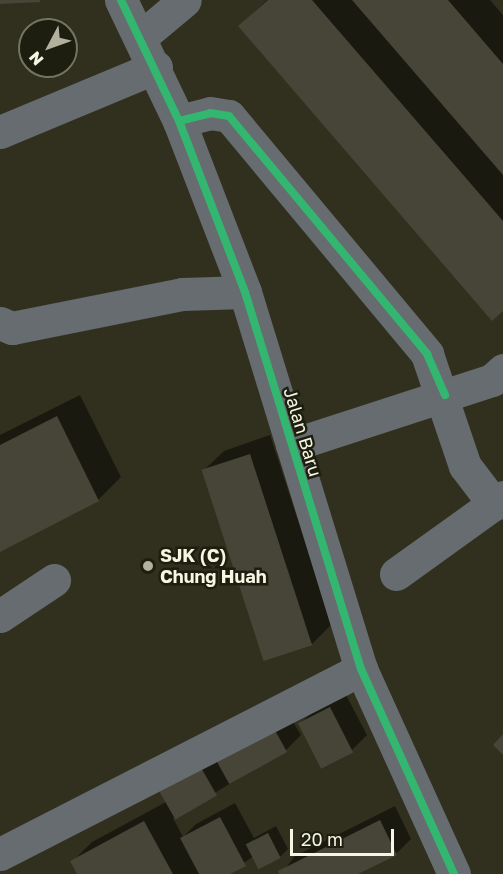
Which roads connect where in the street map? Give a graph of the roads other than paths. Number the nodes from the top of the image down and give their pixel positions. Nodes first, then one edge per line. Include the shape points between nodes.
1 (121, 0) edge
2 (185, 0) edge
3 (141, 37) junction
4 (156, 68) junction
5 (179, 121) junction
6 (0, 132) edge
7 (244, 292) junction
8 (0, 323) edge
9 (503, 370) edge
10 (445, 396) junction
11 (292, 445) junction
12 (498, 500) edge
13 (396, 574) dead end
14 (54, 580) dead end
15 (0, 616) edge
16 (361, 669) junction
17 (0, 854) edge
18 (454, 874) edge

1 - 3 street, Jalan Baru
2 - 3 street
3 - 4 street, Jalan Baru
4 - 5 street, Jalan Baru
4 - 6 street
5 - 7 street, Jalan Baru
5 - 10 street via 210,113 229,116 428,354
7 - 8 street via 182,294 12,328
7 - 11 street, Jalan Baru
9 - 10 street via 492,380
10 - 11 street
10 - 12 street via 465,466
11 - 16 street, Jalan Baru
12 - 13 street
14 - 15 street
16 - 17 street
16 - 18 street, Jalan Baru

